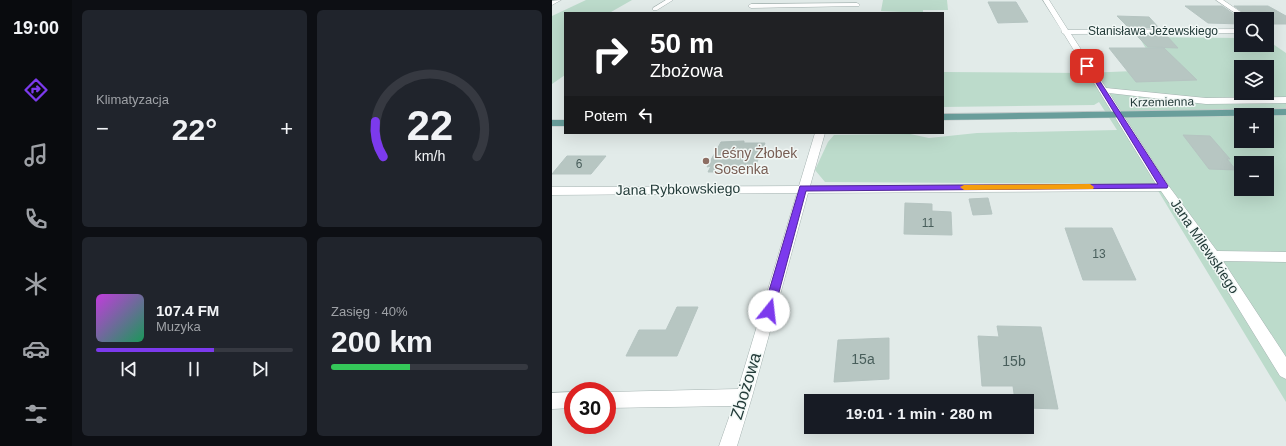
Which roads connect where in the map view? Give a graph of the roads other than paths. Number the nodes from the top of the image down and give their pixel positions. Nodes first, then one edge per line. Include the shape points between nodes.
1 (558, 0) edge
2 (670, 0) edge
3 (758, 0) edge
4 (1046, 0) edge
5 (1219, 0) edge
6 (858, 2) edge
7 (552, 3) edge
8 (655, 9) dead end
9 (854, 12) edge
10 (1237, 12) edge
11 (1234, 30) edge
12 (1064, 32) junction
13 (1102, 90) junction
14 (1286, 100) edge
15 (1286, 112) edge
16 (1119, 115) junction
17 (944, 117) edge
18 (552, 123) edge
19 (564, 123) edge
20 (820, 134) edge
21 (1164, 186) junction
22 (803, 188) junction
23 (552, 191) edge
24 (1213, 256) junction
25 (1286, 257) edge
26 (1286, 371) edge
27 (744, 397) junction
28 (564, 400) edge
29 (616, 400) edge
30 (552, 401) edge
31 (728, 446) edge

1 - 7 street
2 - 8 street
3 - 6 street via 751,6
4 - 12 street, Jana Milewskiego
5 - 10 street, Stanisława Jeżewskiego
6 - 9 street
11 - 12 street, Stanisława Jeżewskiego
12 - 13 street, Jana Milewskiego
13 - 14 street via 1206,101
13 - 16 street, Jana Milewskiego
15 - 16 main road, Krzemienna
16 - 17 main road, Krzemienna
16 - 21 street, Jana Milewskiego
18 - 19 main road
20 - 22 street, Zbożowa
21 - 22 street
21 - 24 street, Jana Milewskiego
22 - 23 street, Jana Rybkowskiego
22 - 27 street, Zbożowa
24 - 25 street
24 - 26 street, Jana Milewskiego
27 - 29 street
27 - 31 street, Zbożowa
28 - 30 street

